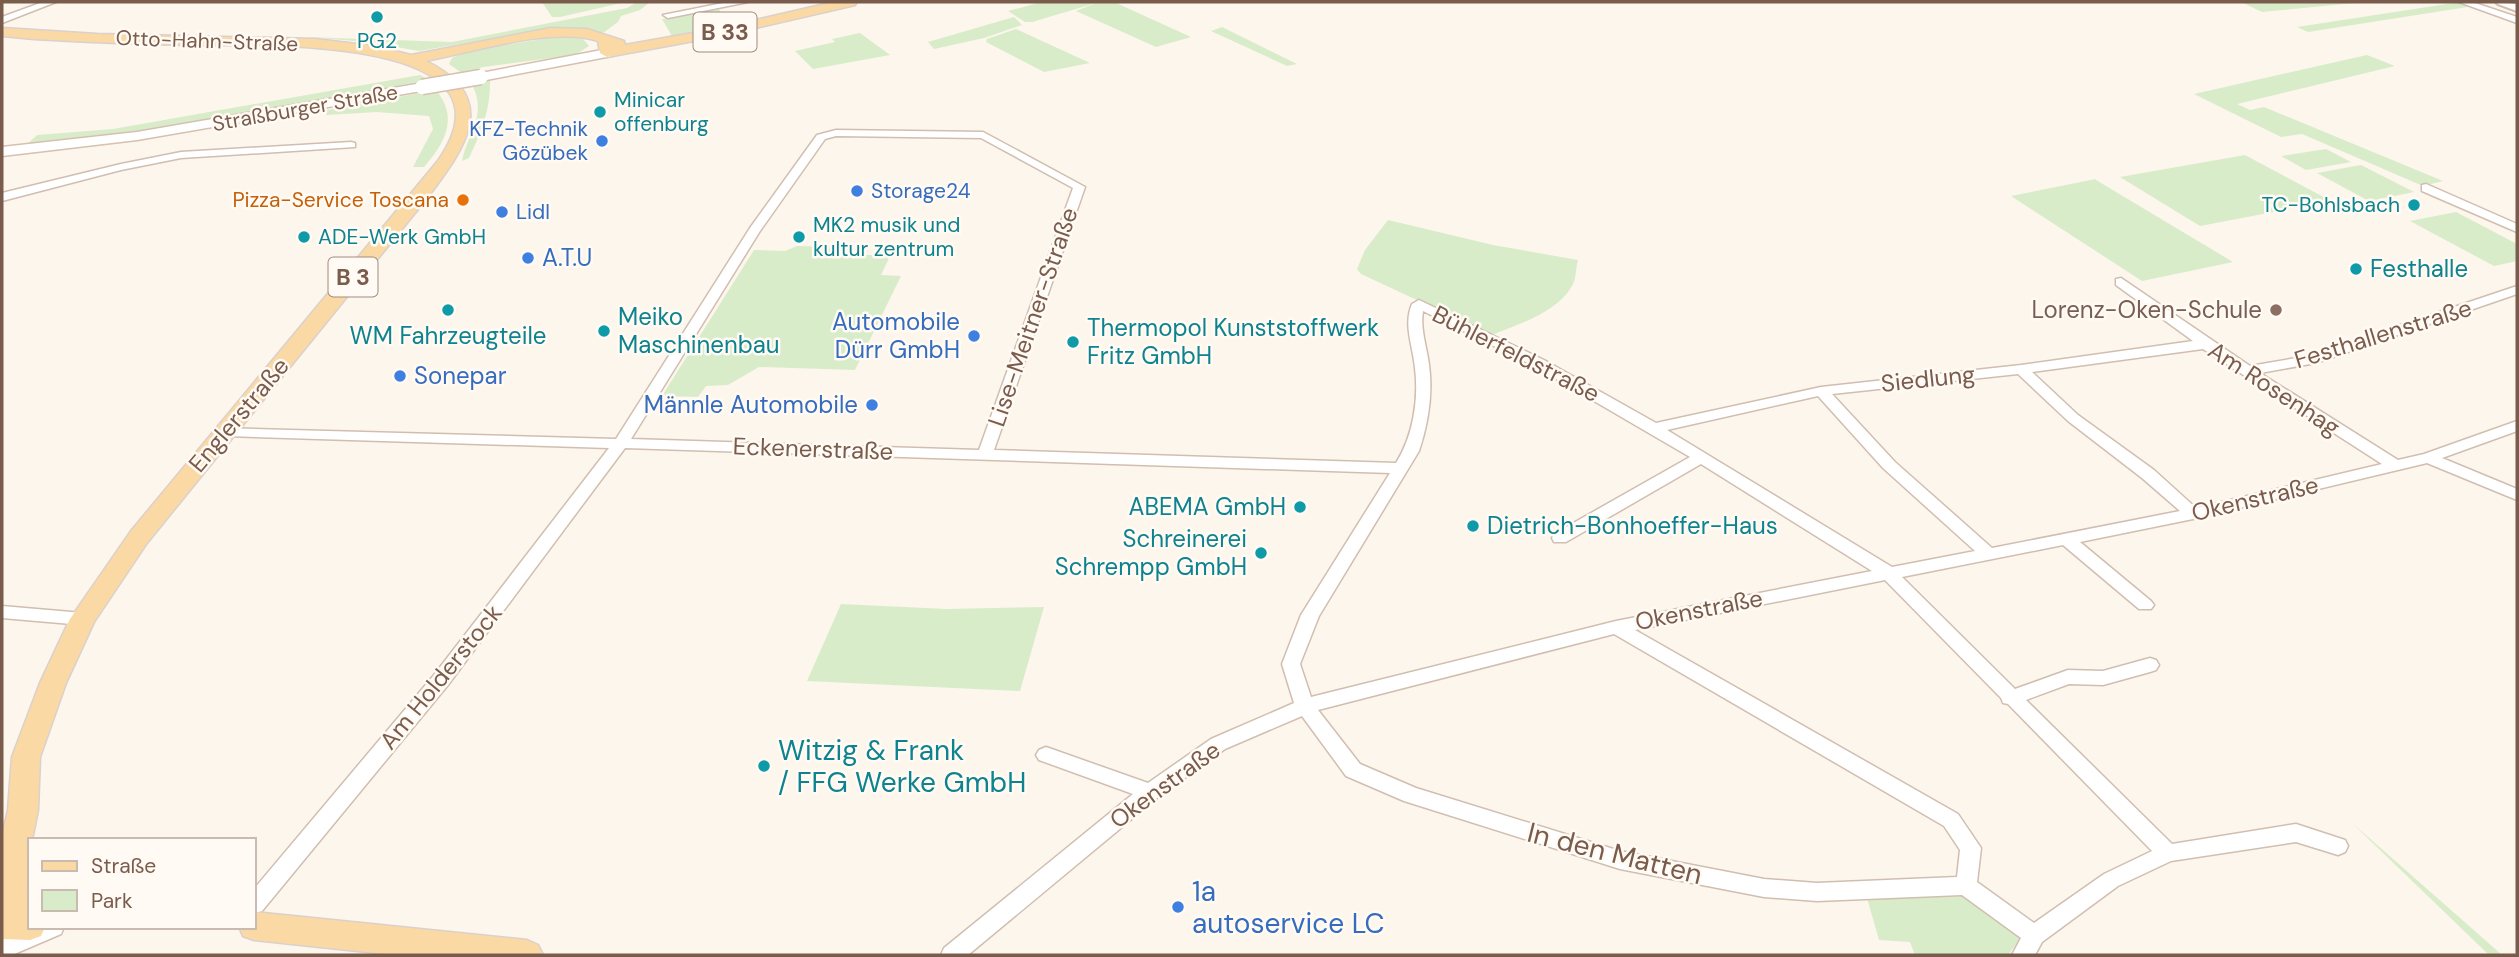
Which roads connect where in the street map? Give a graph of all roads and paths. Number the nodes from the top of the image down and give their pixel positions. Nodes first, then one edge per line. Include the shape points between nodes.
1 (40, 2) edge
2 (51, 2) edge
3 (743, 2) edge
4 (850, 2) edge
5 (2464, 2) edge
6 (2502, 2) edge
7 (2517, 8) edge
8 (668, 15) dead end
9 (2, 18) edge
10 (2517, 20) edge
11 (2, 32) edge
12 (651, 46) joint
13 (606, 47) junction
14 (449, 51) junction
15 (410, 60) junction
16 (436, 72) junction
17 (351, 145) dead end
18 (2, 152) edge
19 (2426, 188) dead end
20 (8, 196) edge
21 (2, 204) edge
22 (2517, 228) edge
23 (2121, 282) dead end
24 (2517, 290) edge
25 (2205, 344) junction
26 (2021, 369) junction
27 (2246, 371) junction
28 (1821, 391) junction
29 (2517, 426) edge
30 (1654, 428) junction
31 (226, 431) junction
32 (621, 443) junction
33 (985, 455) junction
34 (1702, 457) junction
35 (2428, 458) junction
36 (2396, 466) junction
37 (1399, 468) junction
38 (2517, 495) edge
39 (2193, 514) junction
40 (1560, 538) dead end
41 (2066, 538) junction
42 (1987, 552) junction
43 (1887, 572) junction
44 (2145, 605) dead end
45 (2, 612) edge
46 (83, 619) junction
47 (1616, 627) junction
48 (2150, 665) dead end
49 (2010, 698) junction
50 (1305, 706) junction
51 (1046, 755) dead end
52 (1150, 792) junction
53 (23, 810) junction
54 (2, 837) edge
55 (2338, 846) dead end
56 (2168, 853) junction
57 (24, 860) edge
58 (1966, 887) junction
59 (2, 900) edge
60 (256, 902) edge
61 (28, 906) edge
62 (2, 925) edge
63 (28, 926) edge
64 (256, 926) edge
65 (48, 929) edge
66 (2034, 935) junction
67 (2, 949) edge
68 (415, 950) edge
69 (527, 955) edge
70 (952, 955) edge
71 (2023, 955) edge

1 - 9 street
2 - 9 street
3 - 8 street
4 - 12 main road, B 33
5 - 10 street
6 - 7 street
11 - 15 main road, Otto-Hahn-Straße / B 3 via 323,45 373,50
12 - 13 main road, B 33
13 - 14 main road via 587,33 551,32
13 - 18 main road, Straßburger Straße, bridge via 481,77 178,130
14 - 15 main road
14 - 16 main road via 437,61
15 - 16 main road, Englerstraße / B 3
16 - 31 main road, Englerstraße / B 3 via 454,89 464,114 453,149 408,211
17 - 20 street via 181,155
19 - 22 street
20 - 21 street
23 - 25 street, Am Rosenhag
24 - 27 street, Festhallenstraße via 2311,360
25 - 26 street, Siedlung
25 - 27 street, Am Rosenhag
26 - 28 street, Siedlung
26 - 39 street via 2073,418
27 - 36 street, Am Rosenhag
28 - 30 street, Siedlung
28 - 42 street via 1889,465
29 - 35 street, Okenstraße
30 - 34 street, Bühlerfeldstraße
30 - 37 street, Bühlerfeldstraße via 1539,363 1419,304 1415,317 1423,374 1419,429
31 - 32 street, Eckenerstraße
31 - 46 main road, Englerstraße / B 3 via 139,537
32 - 33 street, Eckenerstraße
32 - 33 street, Lise-Meitner-Straße via 754,231 821,137 836,133 983,135 1079,187
32 - 60 street, Am Holderstock via 441,680
33 - 37 street, Eckenerstraße
34 - 40 street
34 - 43 street, Bühlerfeldstraße
35 - 36 street, Okenstraße
35 - 38 street
36 - 39 street, Okenstraße
37 - 50 street, Bühlerfeldstraße via 1310,615 1291,664
39 - 41 street, Okenstraße
41 - 42 street, Okenstraße
41 - 44 street
42 - 43 street, Okenstraße
43 - 47 street, Okenstraße
43 - 49 street, Bühlerfeldstraße
45 - 46 street
46 - 53 main road, Englerstraße / B 3 via 26,757
47 - 50 street, Okenstraße
47 - 58 street via 1951,820 1971,848
48 - 49 street via 2103,678 2068,677
49 - 56 street, Bühlerfeldstraße
50 - 52 street, Okenstraße via 1218,744
50 - 58 street, In den Matten via 1353,769 1411,795 1620,860 1777,889
51 - 52 street
52 - 70 street, Okenstraße
53 - 54 main road
53 - 57 main road, Englerstraße / B 3 via 18,835
55 - 56 street via 2297,833
56 - 66 street via 2111,880
57 - 59 main road, Englerstraße / B 3
58 - 66 street
59 - 61 main road, B 3
62 - 63 main road
64 - 68 main road
65 - 67 street
66 - 71 street
68 - 69 main road

